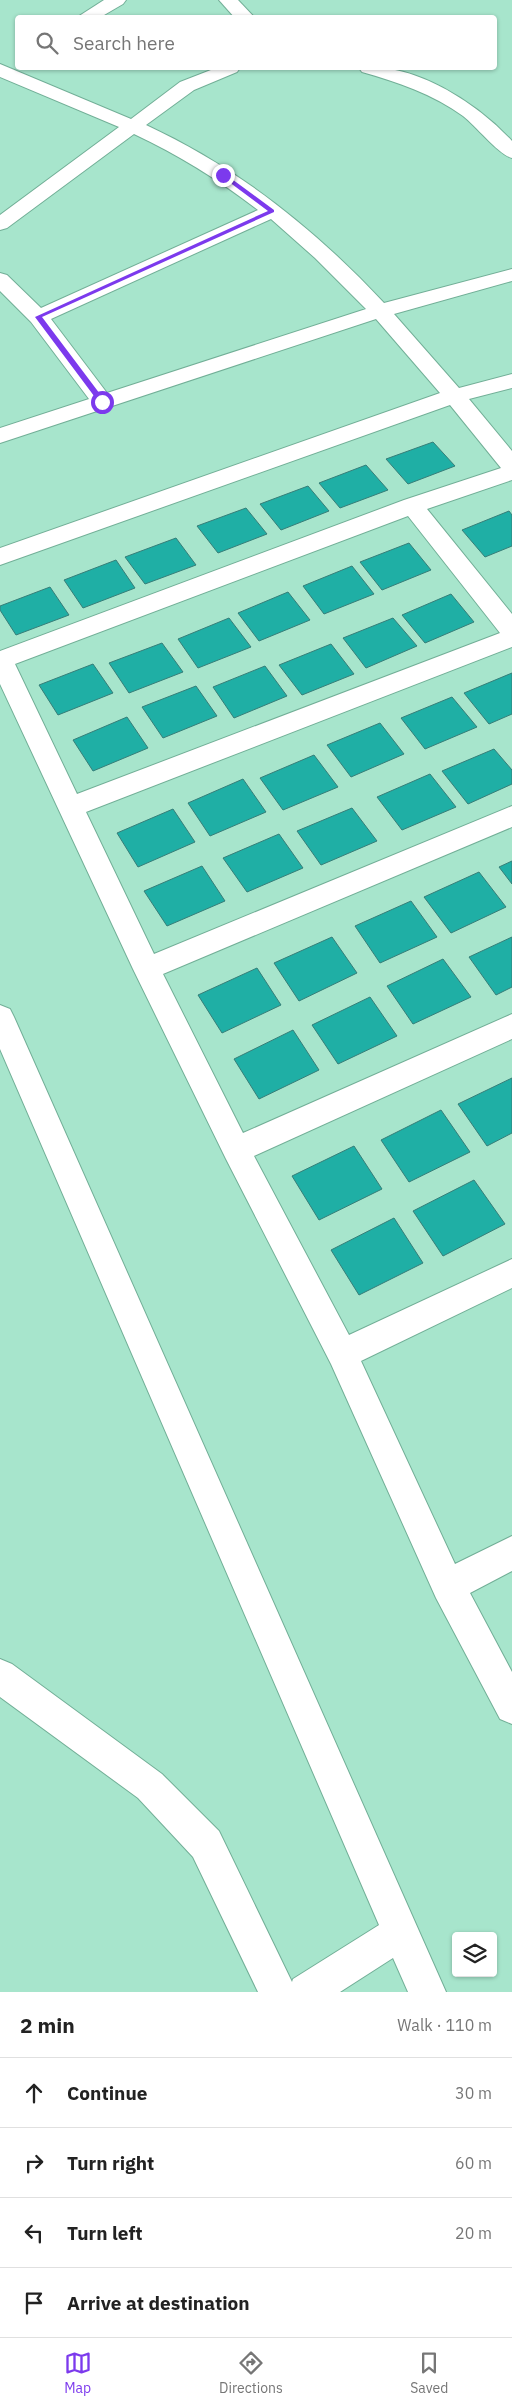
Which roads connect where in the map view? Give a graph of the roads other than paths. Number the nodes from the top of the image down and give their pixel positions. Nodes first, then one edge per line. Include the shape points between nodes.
1 (117, 0) edge
2 (228, 0) edge
3 (90, 15) edge
4 (243, 15) edge
5 (5, 70) edge
6 (226, 70) edge
7 (375, 70) edge
8 (132, 128) junction
9 (512, 152) edge
10 (272, 211) junction
11 (0, 224) edge
12 (512, 275) edge
13 (0, 279) edge
14 (380, 311) junction
15 (38, 317) junction
16 (512, 381) edge
17 (455, 396) junction
18 (102, 402) junction
19 (0, 436) edge
20 (512, 466) edge
21 (512, 472) edge
22 (412, 506) junction
23 (0, 557) edge
24 (512, 631) edge
25 (512, 638) edge
26 (71, 808) junction
27 (512, 816) edge
28 (147, 970) junction
29 (0, 1017) edge
30 (512, 1026) edge
31 (236, 1150) junction
32 (512, 1273) edge
33 (342, 1354) junction
34 (512, 1553) edge
35 (448, 1586) junction
36 (0, 1676) edge
37 (512, 1708) edge
38 (401, 1932) junction
39 (277, 1992) edge
40 (306, 1992) edge
41 (427, 1992) edge

1 - 3 street
2 - 4 street
5 - 8 street
6 - 8 street via 187,86
7 - 9 street via 405,78 451,99 482,122
8 - 10 street via 186,153
8 - 11 street
10 - 14 street via 306,238
10 - 15 street
12 - 14 street
13 - 15 street
14 - 17 street
14 - 18 street
15 - 18 street
16 - 17 street
17 - 20 street
17 - 23 street
18 - 19 street
21 - 22 street
22 - 24 street
22 - 26 street via 1,660
25 - 26 street
26 - 28 street
27 - 28 street
28 - 31 street
29 - 38 street
30 - 31 street
31 - 33 street
32 - 33 street
33 - 35 street
34 - 35 street
35 - 37 street
36 - 39 street via 150,1786 206,1844
38 - 40 street
38 - 41 street

